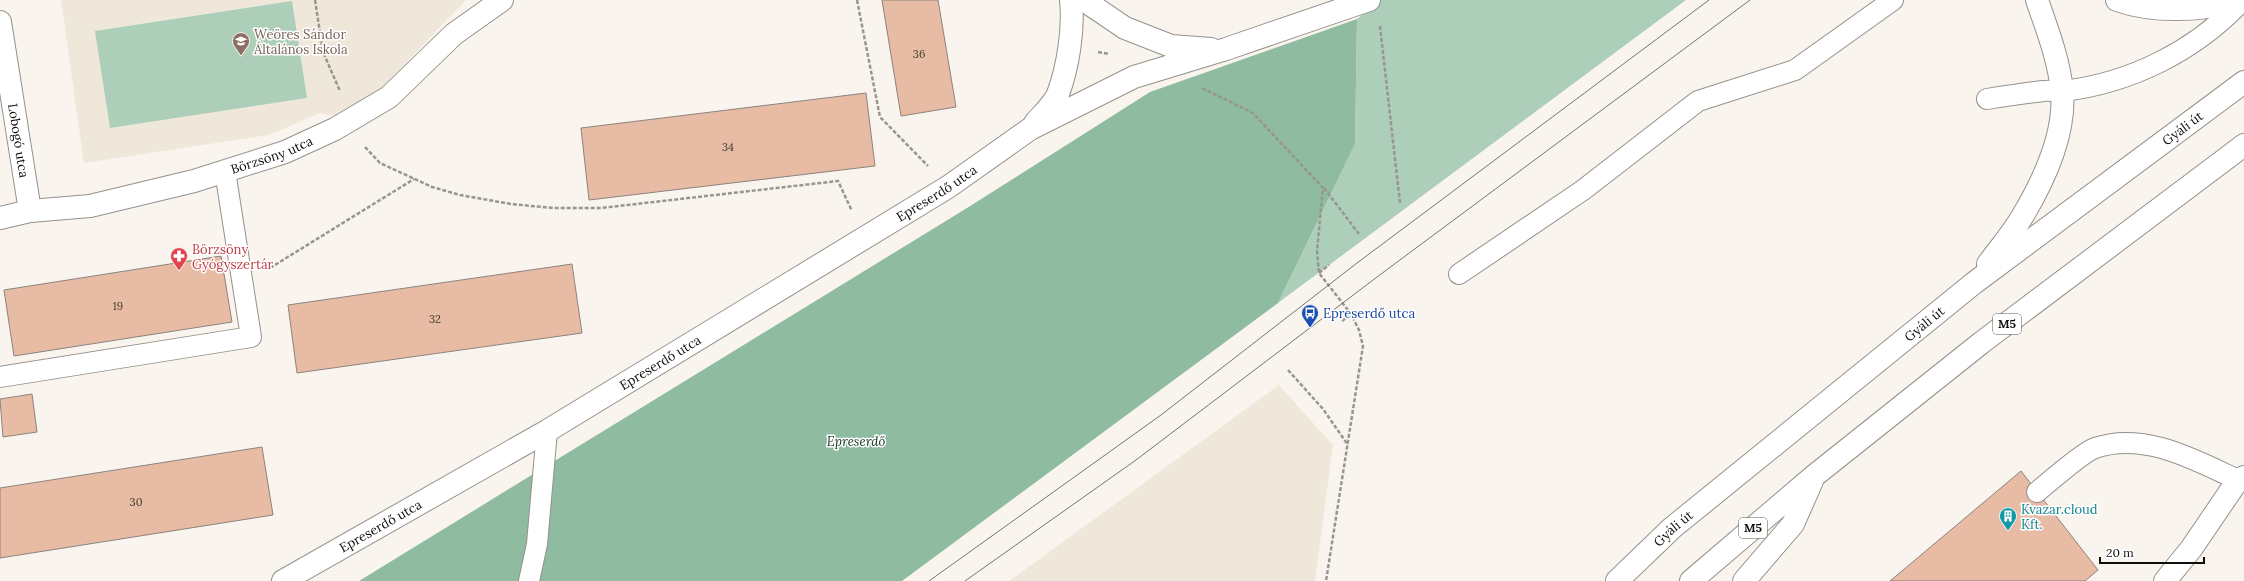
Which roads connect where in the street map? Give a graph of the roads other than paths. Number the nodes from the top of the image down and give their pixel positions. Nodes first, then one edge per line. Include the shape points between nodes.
1 (502, 0) edge
2 (1071, 0) edge
3 (1087, 0) edge
4 (1369, 0) edge
5 (1893, 0) edge
6 (2037, 0) edge
7 (2117, 0) edge
8 (2243, 1) edge
9 (0, 22) edge
10 (1226, 49) junction
11 (2244, 82) edge
12 (2062, 91) junction
13 (1987, 99) dead end
14 (1030, 129) junction
15 (2244, 145) edge
16 (225, 171) junction
17 (30, 211) junction
18 (0, 218) edge
19 (1459, 274) dead end
20 (1974, 283) junction
21 (0, 376) edge
22 (547, 431) junction
23 (1814, 476) junction
24 (2241, 478) edge
25 (2036, 492) dead end
26 (283, 581) edge
27 (530, 581) edge
28 (1617, 581) edge
29 (1692, 581) edge
30 (1744, 581) edge
31 (2166, 581) edge

1 - 16 street, Börzsöny utca via 454,34 390,97 335,129 285,152
2 - 14 street, Epreserdő utca via 1073,18 1069,46 1057,95
3 - 10 street, Epreserdő utca via 1125,28 1171,46
4 - 10 street, Epreserdő utca
5 - 19 lane via 1795,70 1698,101 1583,190
6 - 12 street via 2051,40
7 - 8 street via 2134,6 2177,9
8 - 12 lane via 2170,58 2140,73
9 - 17 street, Lobogó utca
10 - 14 street, Epreserdő utca via 1134,77
11 - 20 street, Gyáli út
12 - 13 lane
12 - 20 street via 2056,141 2039,182 2022,218
14 - 22 street, Epreserdő utca via 948,187
15 - 23 street, M5 via 1981,343
16 - 17 street, Börzsöny utca via 90,206
16 - 21 lane via 251,337
17 - 18 street, Börzsöny utca
20 - 28 street, Gyáli út via 1672,528
22 - 26 street, Epreserdő utca
22 - 27 lane via 537,544
23 - 29 street, M5
23 - 30 street via 1793,524
24 - 25 lane via 2158,447 2124,442 2094,448
24 - 31 street

